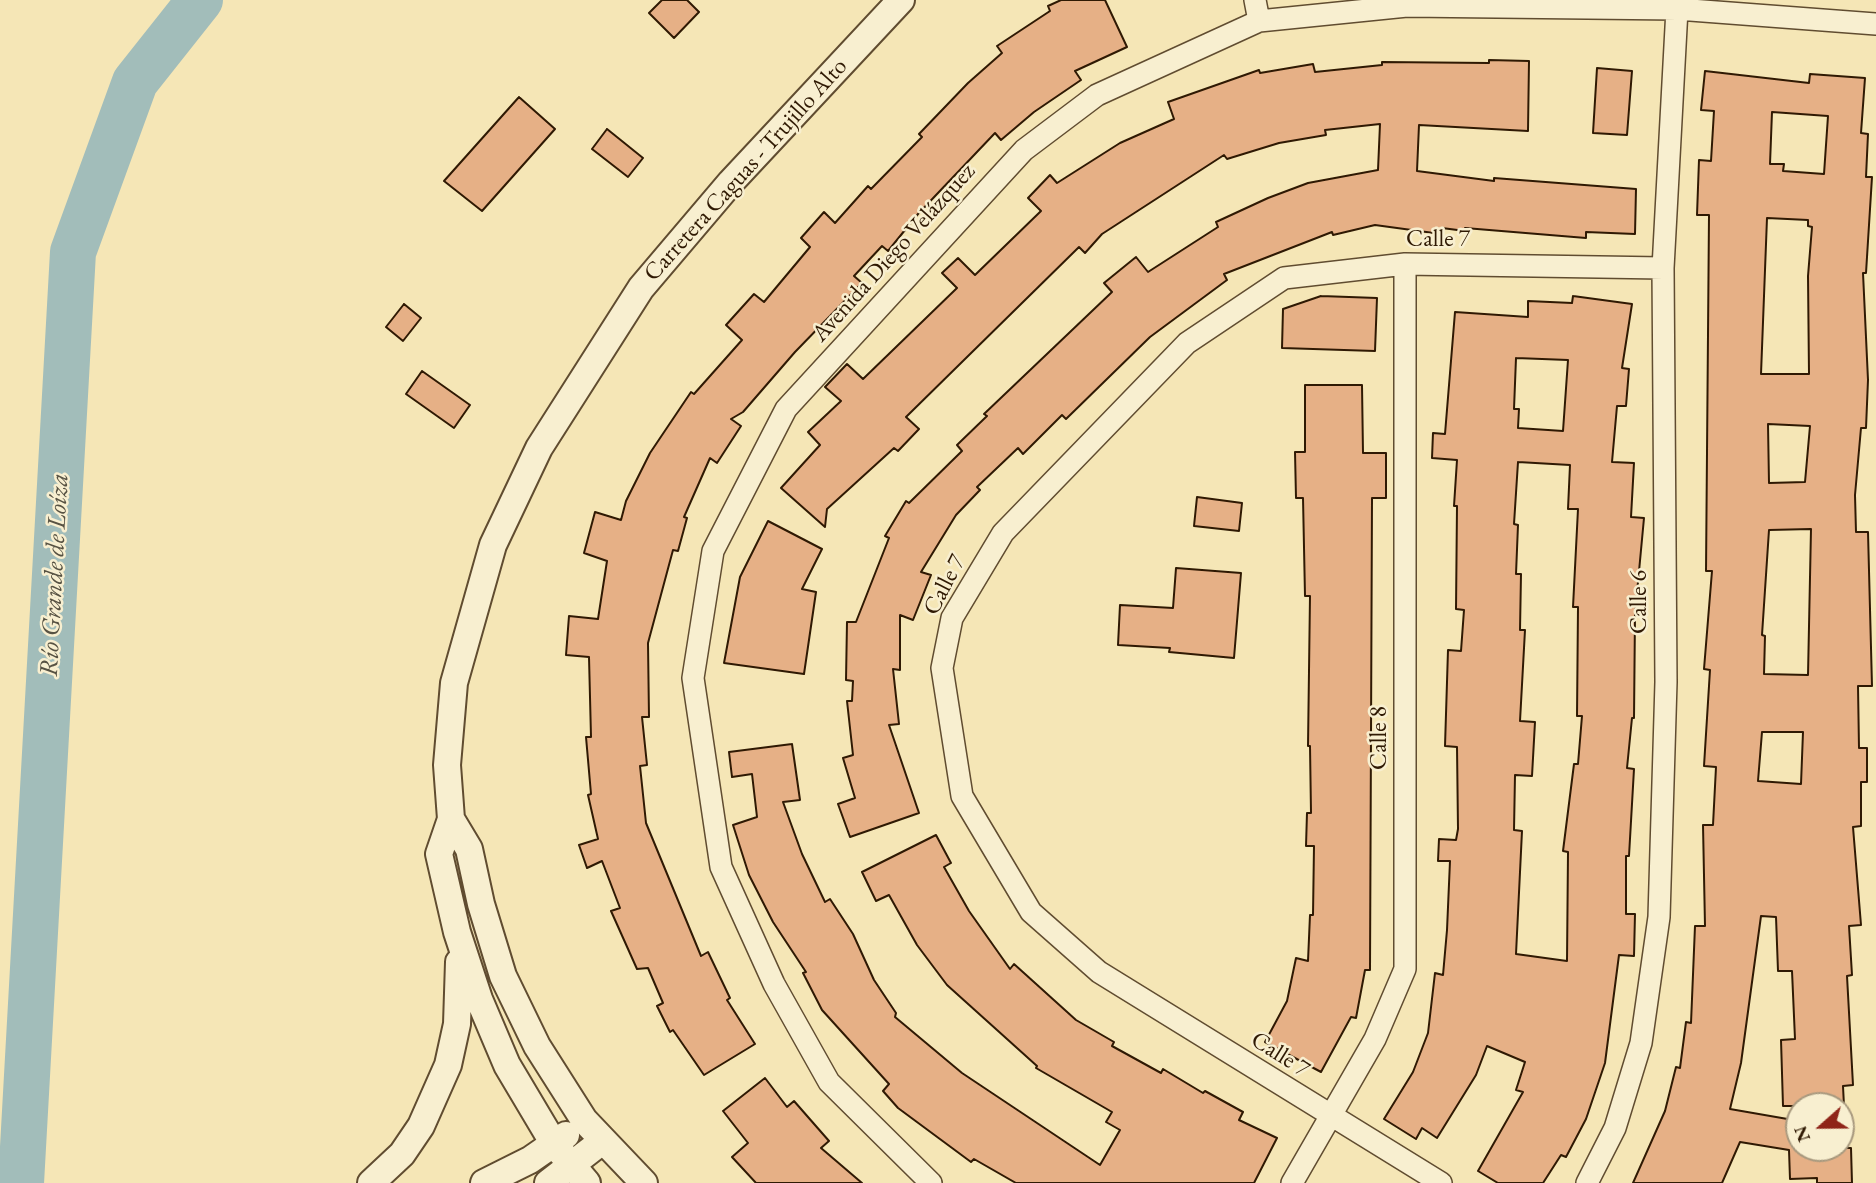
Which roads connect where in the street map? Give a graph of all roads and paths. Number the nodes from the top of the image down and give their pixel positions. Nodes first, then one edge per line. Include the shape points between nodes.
1 (901, 0) edge
2 (1255, 0) edge
3 (1677, 9) junction
4 (1259, 21) junction
5 (1876, 24) edge
6 (1405, 264) junction
7 (1663, 268) junction
8 (450, 819) junction
9 (457, 932) junction
10 (1329, 1117) junction
11 (584, 1120) junction
12 (601, 1142) junction
13 (554, 1144) junction
14 (580, 1175) edge
15 (371, 1183) edge
16 (484, 1183) edge
17 (548, 1183) edge
18 (644, 1183) edge
19 (931, 1183) edge
20 (1292, 1183) edge
21 (1441, 1183) edge
22 (1587, 1183) edge

1 - 8 street, Carretera Caguas - Trujillo Alto via 731,182 641,288 539,448 493,545 454,683 447,765
2 - 4 street
3 - 4 street, Avenida Diego Velázquez via 1407,6
3 - 5 street, Avenida Diego Velázquez
3 - 7 street, Calle 6
4 - 19 street, Avenida Diego Velázquez via 1097,95 1024,150 786,409 713,551 693,678 721,867 774,984 829,1082
6 - 7 street, Calle 7
6 - 10 street, Calle 8 via 1405,969 1375,1039
6 - 10 street, Calle 7 via 1284,278 1187,343 1003,533 952,618 942,668 962,796 1031,912 1099,972
7 - 22 street, Calle 6 via 1666,682 1659,918 1641,1043 1615,1128
8 - 9 street, Carretera Caguas - Trujillo Alto via 439,855
8 - 11 street, Carretera Caguas - Trujillo Alto via 469,849 503,976 537,1046
9 - 13 street, Carretera Caguas - Trujillo Alto via 507,1065
9 - 15 street via 459,995 448,1065 421,1126 402,1154
10 - 20 street, Calle 8
10 - 21 street, Calle 7
11 - 12 street, Carretera Caguas - Trujillo Alto
11 - 13 street
12 - 14 street
12 - 18 street, Carretera Caguas - Trujillo Alto
13 - 14 street, Carretera Caguas - Trujillo Alto
13 - 16 street
14 - 17 street

